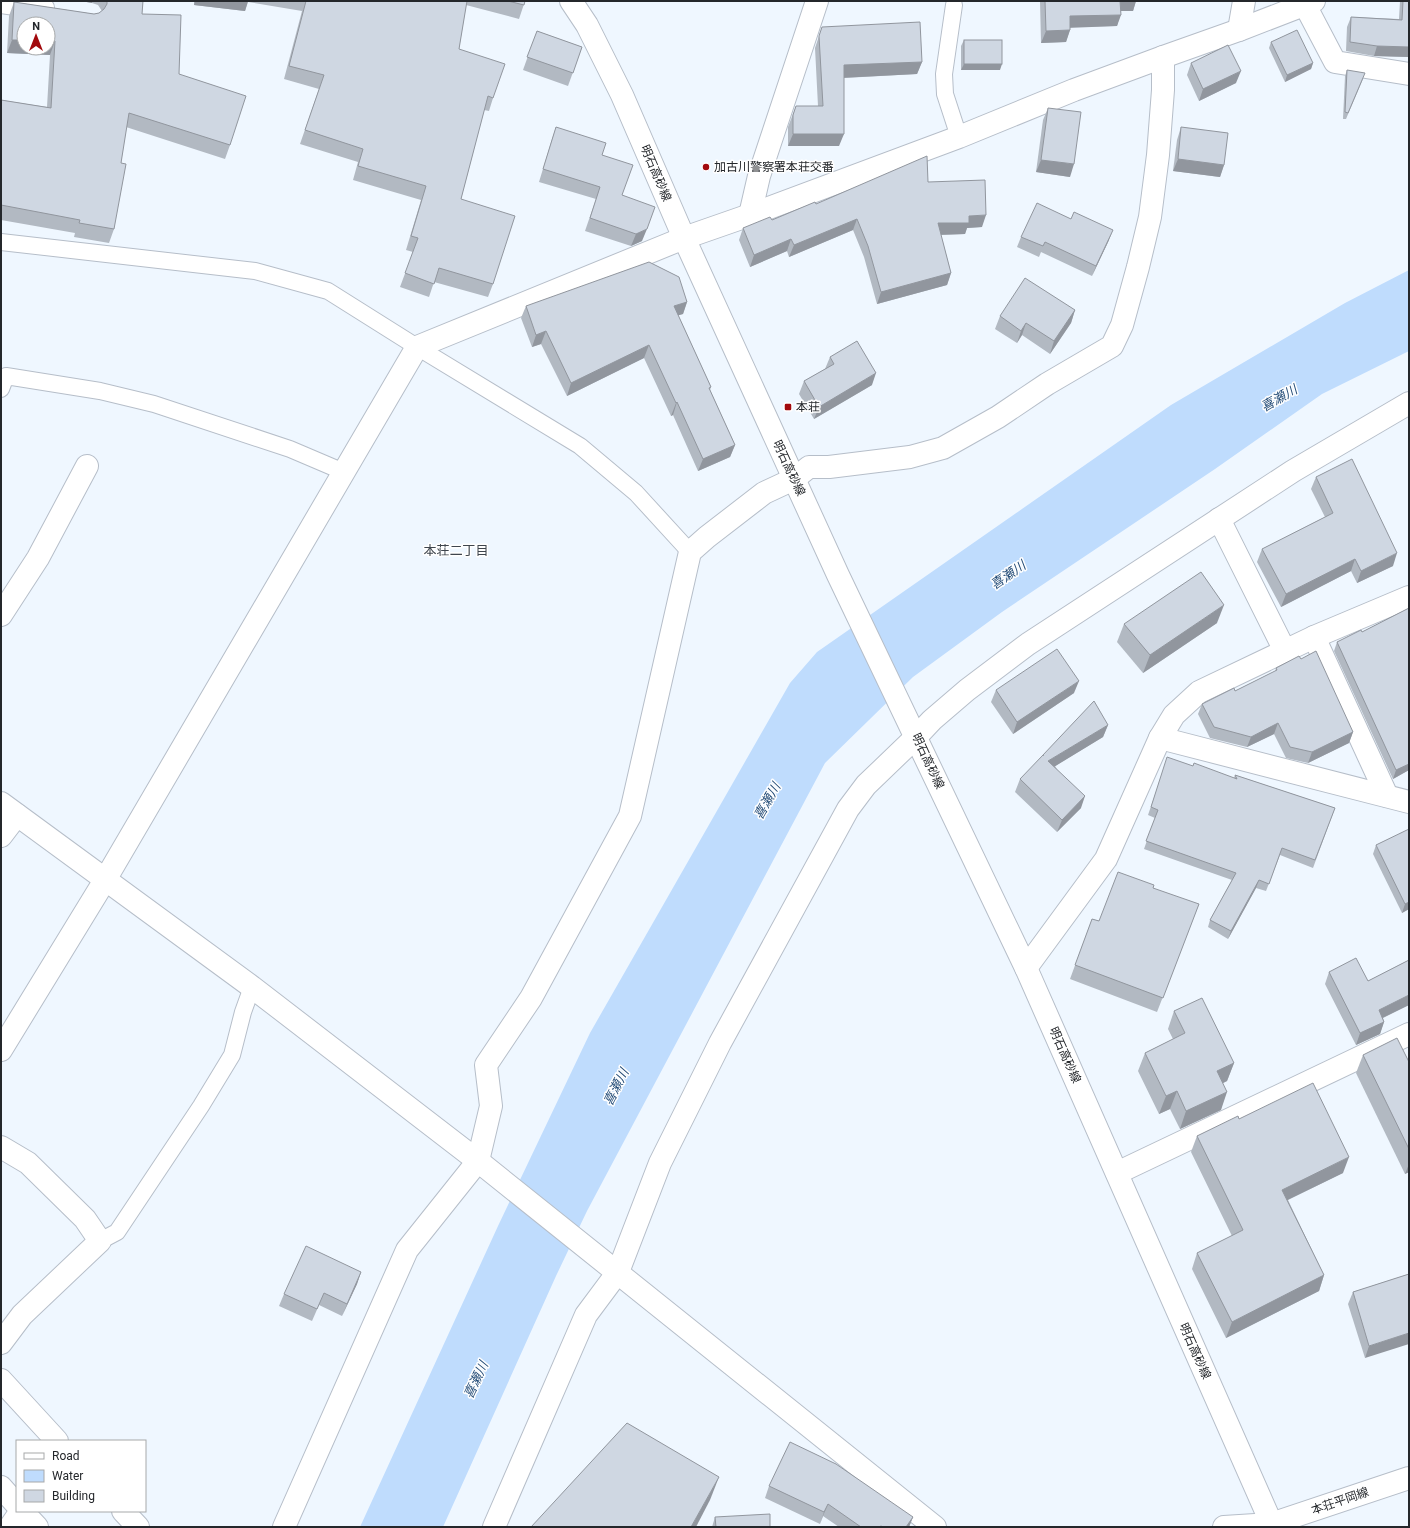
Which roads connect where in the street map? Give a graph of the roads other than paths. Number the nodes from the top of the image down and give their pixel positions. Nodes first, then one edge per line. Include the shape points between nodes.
1 (571, 1) edge
2 (817, 1) edge
3 (1244, 1) edge
4 (1, 2) edge
5 (1309, 3) edge
6 (954, 5) dead end
7 (60, 10) edge
8 (1239, 30) junction
9 (1162, 57) junction
10 (1409, 74) edge
11 (959, 137) junction
12 (750, 215) junction
13 (684, 238) junction
14 (1, 242) edge
15 (417, 347) junction
16 (1, 389) edge
17 (1409, 403) edge
18 (87, 466) dead end
19 (344, 472) junction
20 (794, 479) junction
21 (1219, 519) junction
22 (690, 552) junction
23 (1408, 600) edge
24 (2, 613) edge
25 (1314, 637) junction
26 (1285, 650) junction
27 (914, 732) junction
28 (1160, 738) junction
29 (1387, 796) junction
30 (1409, 802) edge
31 (9, 809) edge
32 (1, 836) edge
33 (105, 880) junction
34 (1026, 968) junction
35 (252, 987) junction
36 (1409, 1034) edge
37 (1, 1050) edge
38 (1, 1146) edge
39 (478, 1161) junction
40 (1117, 1173) junction
41 (100, 1241) junction
42 (618, 1272) junction
43 (1, 1344) edge
44 (1, 1380) edge
45 (55, 1440) edge
46 (1409, 1478) edge
47 (1, 1488) edge
48 (16, 1504) edge
49 (21, 1512) edge
50 (23, 1512) edge
51 (124, 1512) edge
52 (1271, 1526) edge
53 (10, 1527) edge
54 (37, 1527) edge
55 (138, 1527) edge
56 (284, 1527) edge
57 (494, 1527) edge
58 (935, 1527) edge
59 (1224, 1527) edge

1 - 13 street, 明石高砂線 via 587,25 622,95
2 - 12 street via 759,176
3 - 8 street
4 - 7 street
5 - 8 street
5 - 10 street via 1335,62
6 - 11 lane via 944,74 945,94
8 - 9 street
9 - 11 street
9 - 20 street via 1163,90 1150,217 1122,325 1112,346 943,448 910,458 809,467
11 - 12 street
12 - 13 street
13 - 15 street
13 - 20 street, 明石高砂線
14 - 15 lane via 255,270 328,292
15 - 19 street
15 - 22 lane via 580,446 636,493
16 - 19 lane via 6,376 100,391 154,404 290,449
17 - 21 street via 1293,471
18 - 24 street via 38,558
19 - 33 street
20 - 22 street via 764,493
20 - 27 street, 明石高砂線
21 - 26 street
21 - 27 street via 1028,644
22 - 39 street via 630,816 531,998 486,1065 491,1106
23 - 25 street
25 - 26 street
25 - 29 street
26 - 28 street via 1199,692 1174,715
27 - 34 street, 明石高砂線
27 - 42 street via 848,809 720,1043 667,1149
28 - 29 street
28 - 34 street via 1106,859
29 - 30 street
31 - 32 street
31 - 33 street
33 - 35 street
33 - 37 street
34 - 40 street, 明石高砂線
35 - 39 street
35 - 41 lane via 232,1055 117,1232
36 - 40 street
38 - 41 street via 28,1163 85,1219
39 - 42 street
39 - 56 street via 407,1250
40 - 52 street, 明石高砂線
41 - 43 street via 22,1315
42 - 57 street via 586,1315
42 - 58 street
44 - 45 street
46 - 52 street, 本荘平岡線
47 - 48 street
49 - 53 street
50 - 54 street
51 - 55 street
52 - 59 street, 本荘平岡線

